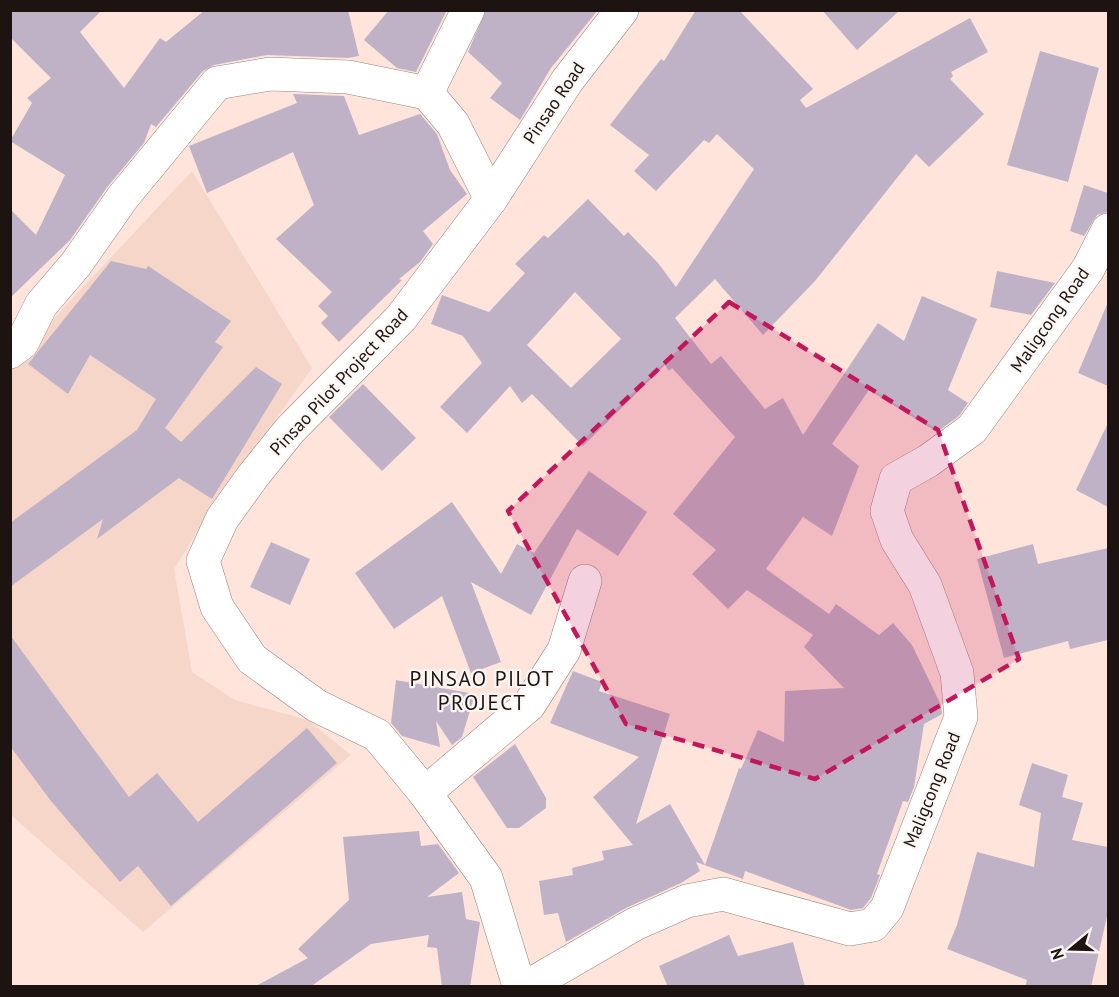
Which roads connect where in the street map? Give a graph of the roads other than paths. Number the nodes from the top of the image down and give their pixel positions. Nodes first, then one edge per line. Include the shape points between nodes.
1 (468, 10) edge
2 (622, 10) edge
3 (428, 93) junction
4 (491, 199) junction
5 (1108, 230) edge
6 (10, 352) edge
7 (585, 581) dead end
8 (425, 793) junction
9 (519, 987) edge
10 (528, 987) edge

1 - 3 street
2 - 4 street, Pinsao Road via 567,81
3 - 4 street via 453,124
3 - 6 street via 348,77 270,74 217,83 136,180 76,264 41,305 22,343
4 - 8 street, Pinsao Pilot Project Road via 401,318 290,430 222,519 203,561 217,607 252,659 317,706 377,735
5 - 10 street, Maligcong Road via 1088,269 972,429 896,480 887,511 897,540 925,585 957,674 961,717 888,908 873,925 850,929 723,894 687,901 635,924
7 - 8 street via 564,650 530,705
8 - 9 street, Pinsao Pilot Project Road via 486,878

